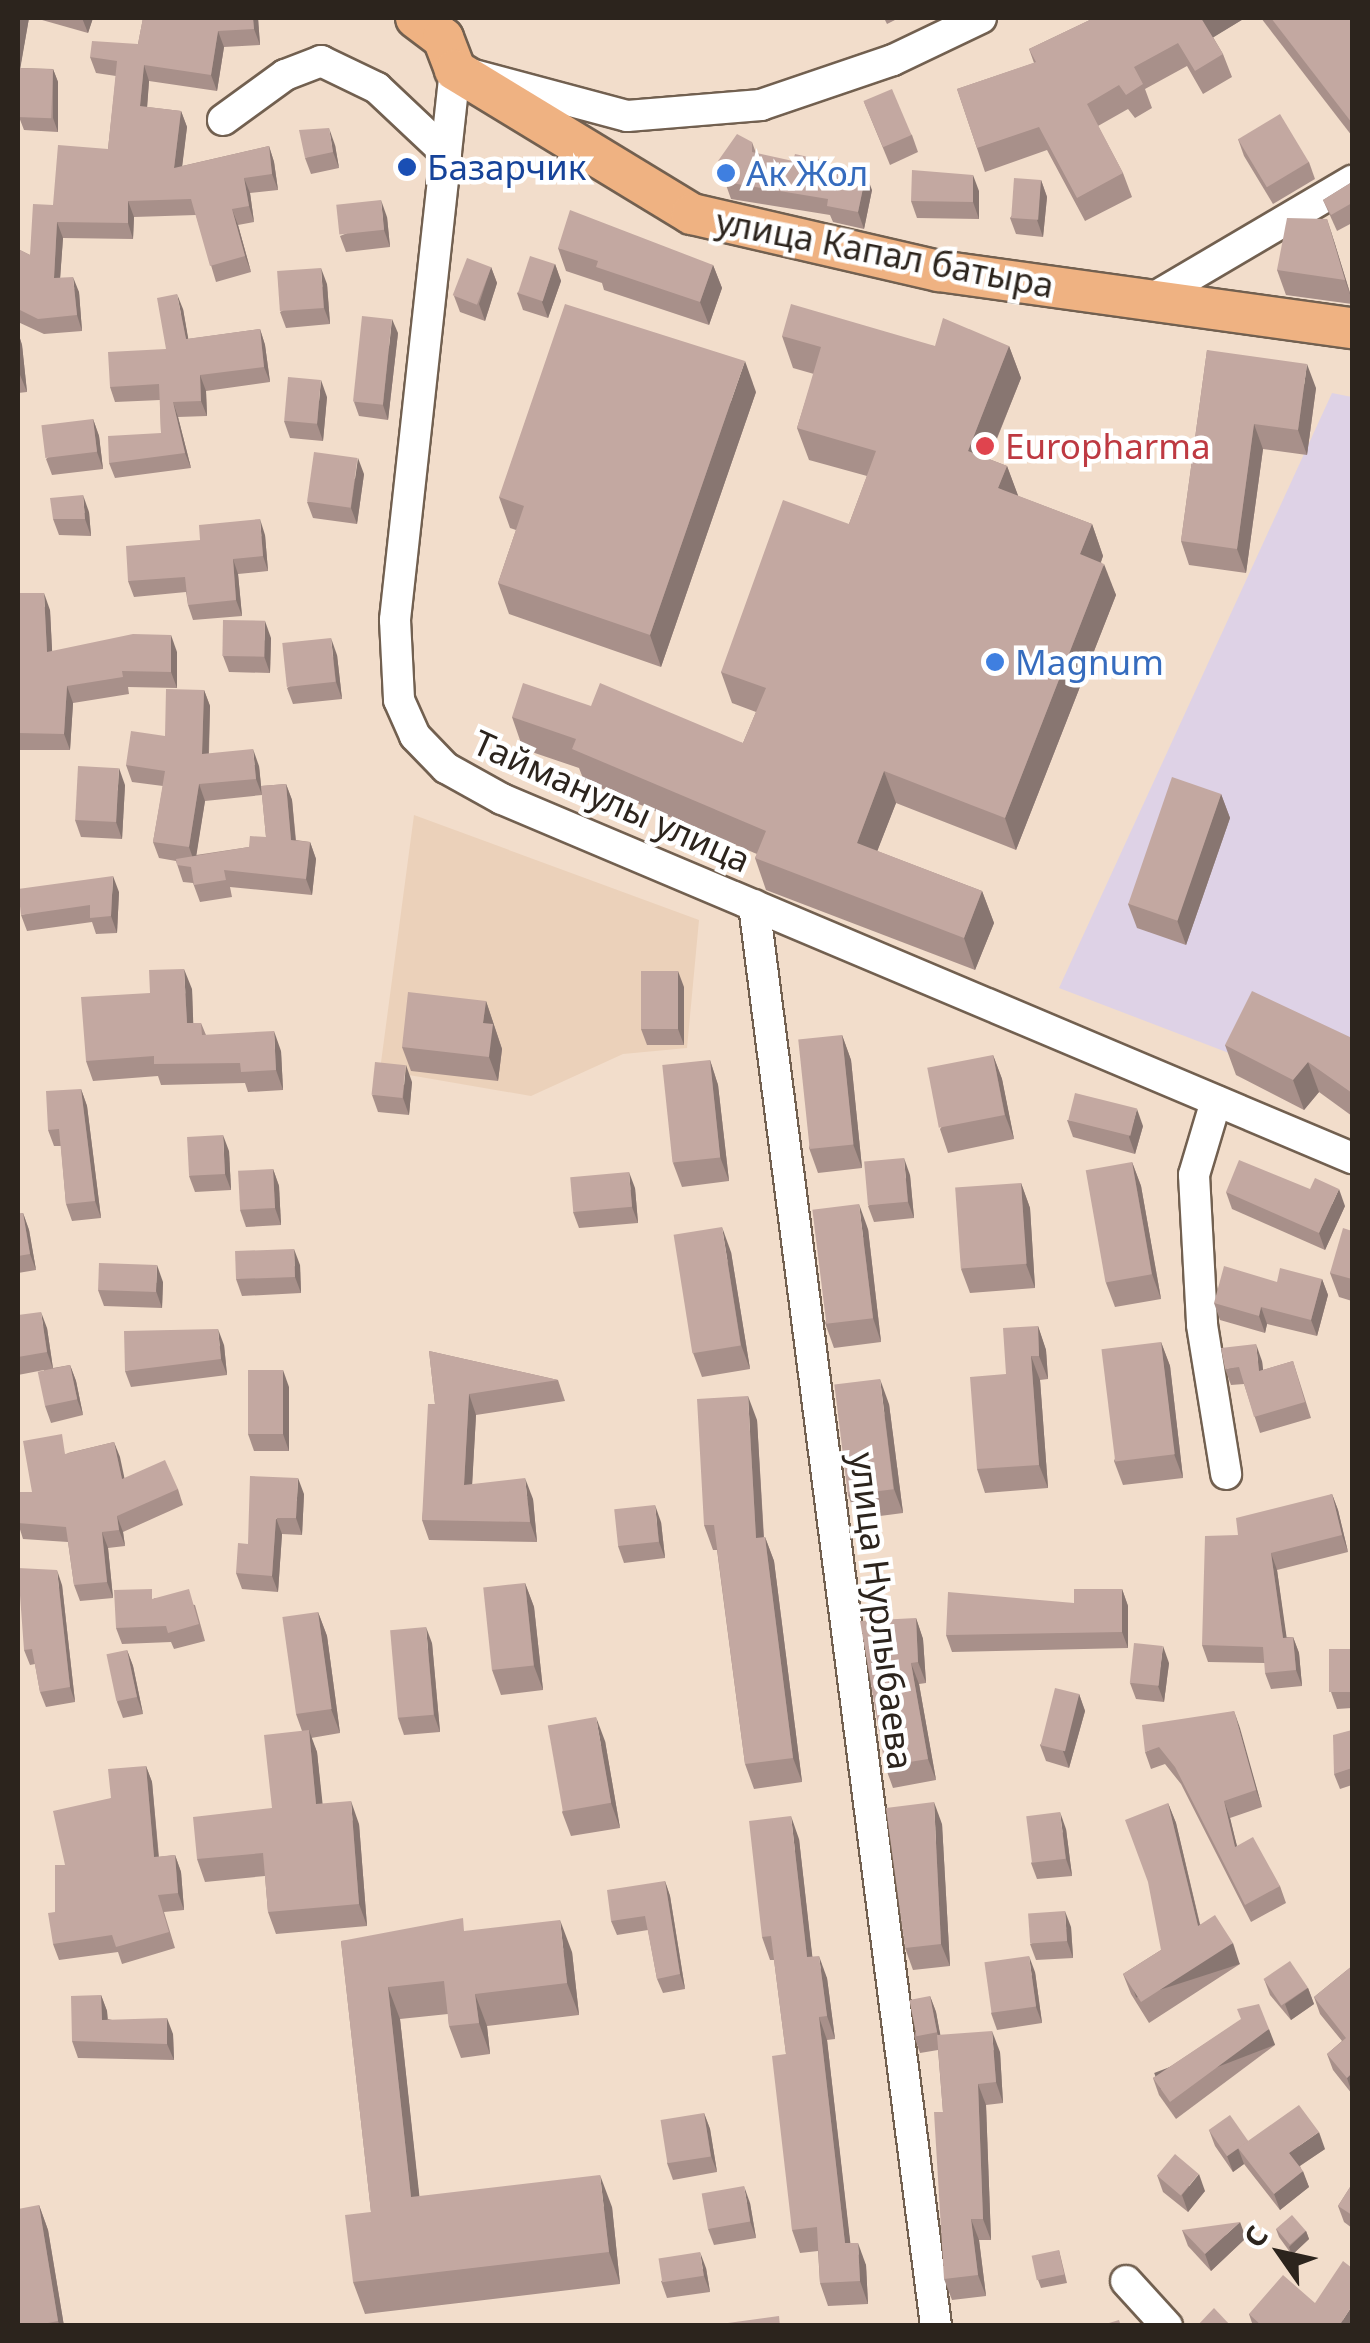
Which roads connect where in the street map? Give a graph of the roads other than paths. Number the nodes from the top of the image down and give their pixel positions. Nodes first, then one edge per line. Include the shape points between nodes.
1 (981, 18) edge
2 (438, 42) edge
3 (223, 120) dead end
4 (446, 153) junction
5 (1352, 181) edge
6 (1148, 301) junction
7 (1352, 328) edge
8 (754, 905) junction
9 (1216, 1101) junction
10 (1352, 1158) edge
11 (1226, 1474) dead end
12 (1126, 2280) dead end
13 (936, 2326) edge
14 (1167, 2326) edge

1 - 2 street via 893,60 762,105 628,116
2 - 4 street, Тайманулы улица
2 - 6 main road, улица Капал батыра via 692,214 939,271
3 - 4 street via 285,76 321,61 377,88
4 - 8 street, Тайманулы улица via 395,620 398,700 415,736 446,768 502,799
5 - 6 street
6 - 7 main road, улица Капал батыра
8 - 9 street, Тайманулы улица
8 - 13 street, улица Нурлыбаева
9 - 10 street, Тайманулы улица
9 - 11 street via 1194,1176 1202,1325
12 - 14 street

